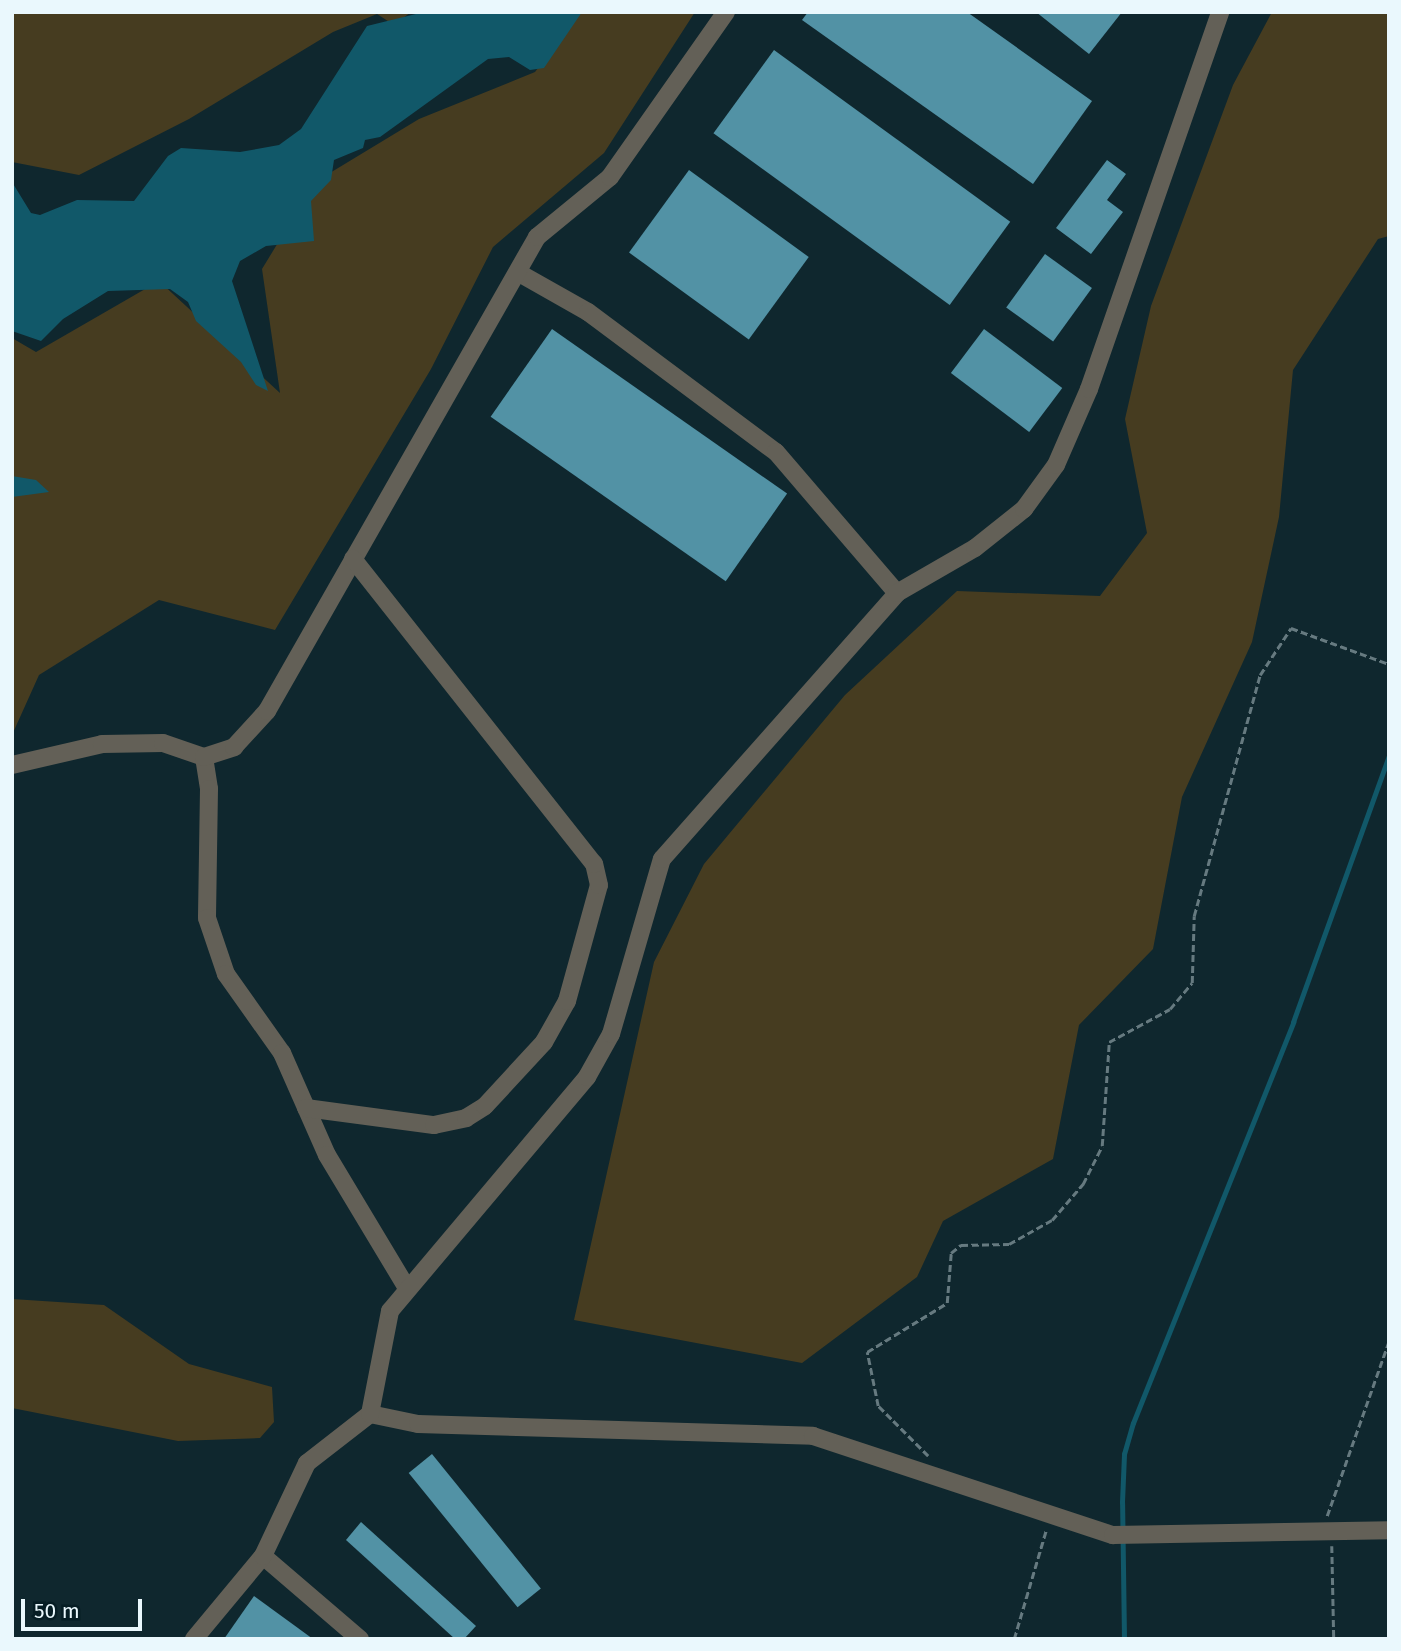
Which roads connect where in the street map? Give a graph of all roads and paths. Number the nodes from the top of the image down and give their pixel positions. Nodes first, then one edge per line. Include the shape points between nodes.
1 (726, 12) edge
2 (1220, 12) edge
3 (519, 273) junction
4 (353, 559) junction
5 (897, 593) junction
6 (1389, 664) edge
7 (204, 757) junction
8 (12, 765) edge
9 (306, 1108) junction
10 (408, 1288) junction
11 (1389, 1341) edge
12 (370, 1414) junction
13 (937, 1479) junction
14 (1050, 1516) junction
15 (1389, 1530) edge
16 (1327, 1532) junction
17 (263, 1556) junction
18 (194, 1639) edge
19 (360, 1639) edge
20 (1014, 1639) edge
21 (1334, 1639) edge

1 - 3 street via 616,170 537,237
2 - 5 street via 1089,389 1056,465 1024,509 985,540
3 - 4 street
3 - 5 street via 588,312 776,452
4 - 7 street via 267,711 234,747 218,757
4 - 9 street via 594,864 599,885 567,1001 544,1042 485,1106 466,1118 434,1125
5 - 10 street via 662,859 611,1034 587,1077
6 - 13 path via 1291,628 1251,697 1247,731 1194,916 1192,983 1170,1009 1108,1042 1102,1146 1083,1184 1052,1220 1009,1244 961,1245 951,1254 947,1303 867,1352 878,1405 928,1456
7 - 8 street via 163,743 102,744
7 - 9 street via 209,789 207,918 226,974 282,1054
9 - 10 street via 327,1155
10 - 12 street via 390,1311
11 - 16 path via 1326,1517
12 - 13 street via 418,1424 767,1431 813,1436
12 - 17 street via 307,1463
13 - 14 street
14 - 16 street via 1113,1535 1154,1538
14 - 20 path
15 - 16 street
16 - 21 path
17 - 18 street
17 - 19 street

